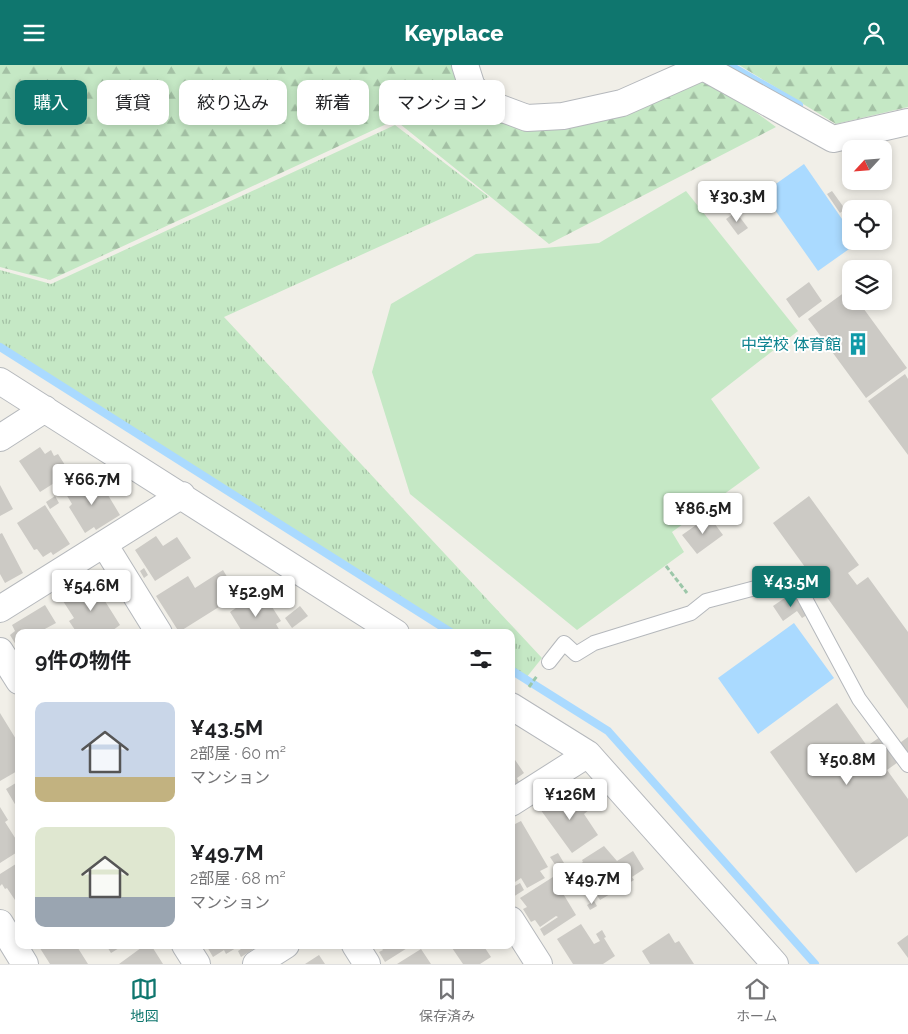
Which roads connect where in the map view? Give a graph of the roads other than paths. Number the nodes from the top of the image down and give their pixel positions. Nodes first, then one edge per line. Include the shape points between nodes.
1 (465, 65) edge
2 (908, 122) edge
3 (0, 381) edge
4 (45, 409) junction
5 (0, 438) edge
6 (182, 495) junction
7 (104, 544) junction
8 (0, 609) edge
9 (157, 629) edge
10 (390, 629) edge
11 (0, 651) edge
12 (548, 662) road end
13 (15, 675) edge
14 (515, 708) edge
15 (588, 754) junction
16 (908, 765) edge
17 (515, 800) edge
18 (0, 923) edge
19 (515, 926) edge
20 (15, 948) edge
21 (16, 949) edge
22 (188, 949) edge
23 (280, 949) edge
24 (358, 949) edge
25 (25, 964) edge
26 (197, 964) edge
27 (256, 964) edge
28 (367, 964) edge
29 (539, 964) edge
30 (776, 964) edge

1 - 2 street via 472,87 495,106 527,118 563,116 622,103 703,67 833,139
3 - 4 street
4 - 5 street
4 - 6 street
6 - 7 street
6 - 10 street
7 - 8 street
7 - 9 street
11 - 13 street
12 - 16 lane via 564,643 576,655 594,643 691,613 706,601 794,578 859,699
14 - 15 street
15 - 17 street
15 - 30 street
18 - 20 street
19 - 29 street
21 - 25 street
22 - 26 street
23 - 27 street
24 - 28 street

